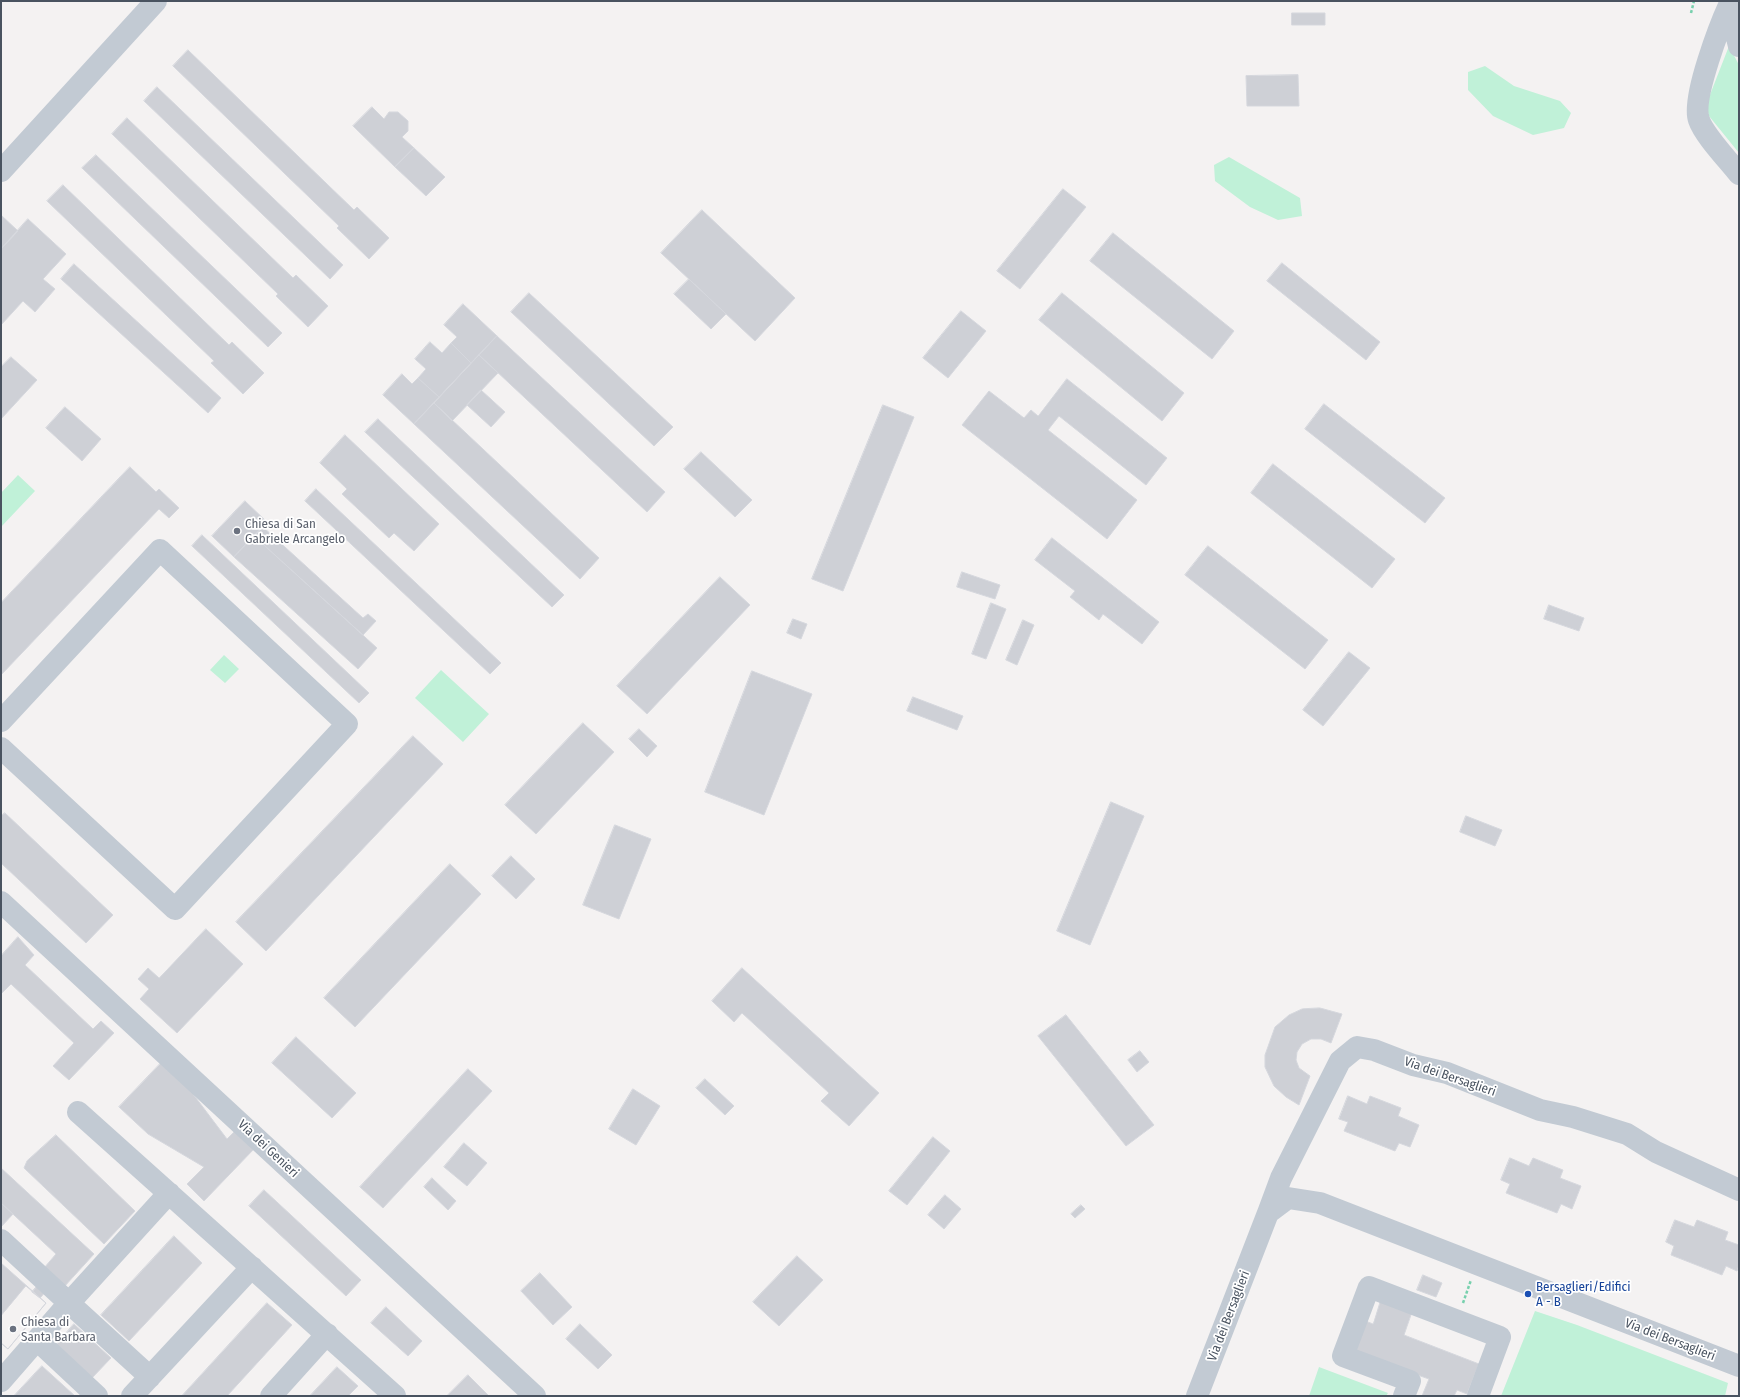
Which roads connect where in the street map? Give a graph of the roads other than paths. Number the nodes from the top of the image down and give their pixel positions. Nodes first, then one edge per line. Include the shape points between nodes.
1 (156, 1) edge
2 (1731, 1) edge
3 (1736, 1) edge
4 (1739, 46) edge
5 (1, 171) edge
6 (1739, 174) edge
7 (1, 721) edge
8 (1, 748) edge
9 (3, 908) edge
10 (78, 1112) dead end
11 (1739, 1190) edge
12 (169, 1193) junction
13 (1268, 1213) junction
14 (1, 1240) edge
15 (252, 1267) junction
16 (69, 1303) junction
17 (326, 1334) junction
18 (37, 1340) junction
19 (1739, 1366) edge
20 (5, 1369) edge
21 (150, 1377) junction
22 (97, 1396) edge
23 (132, 1396) edge
24 (271, 1396) edge
25 (396, 1396) edge
26 (535, 1396) edge
27 (1197, 1396) edge
28 (1404, 1396) edge
29 (1478, 1396) edge

1 - 5 street
2 - 6 street via 1704,76 1697,110 1701,126
3 - 4 street via 1734,26
7 - 8 street via 160,550 347,724 175,909
9 - 26 street, Via dei Genieri
10 - 12 street
11 - 13 street, Via dei Bersaglieri via 1656,1152 1627,1134 1573,1117 1540,1110 1447,1073 1358,1047 1340,1061 1281,1178
12 - 15 street
12 - 16 street
13 - 19 street, Via dei Bersaglieri via 1288,1198 1320,1203
13 - 27 street, Via dei Bersaglieri
14 - 16 street
15 - 17 street
15 - 21 street
16 - 18 street
16 - 21 street
17 - 24 street
17 - 25 street
18 - 20 street
18 - 22 street
21 - 23 street
28 - 29 street via 1410,1381 1343,1356 1369,1287 1500,1337

